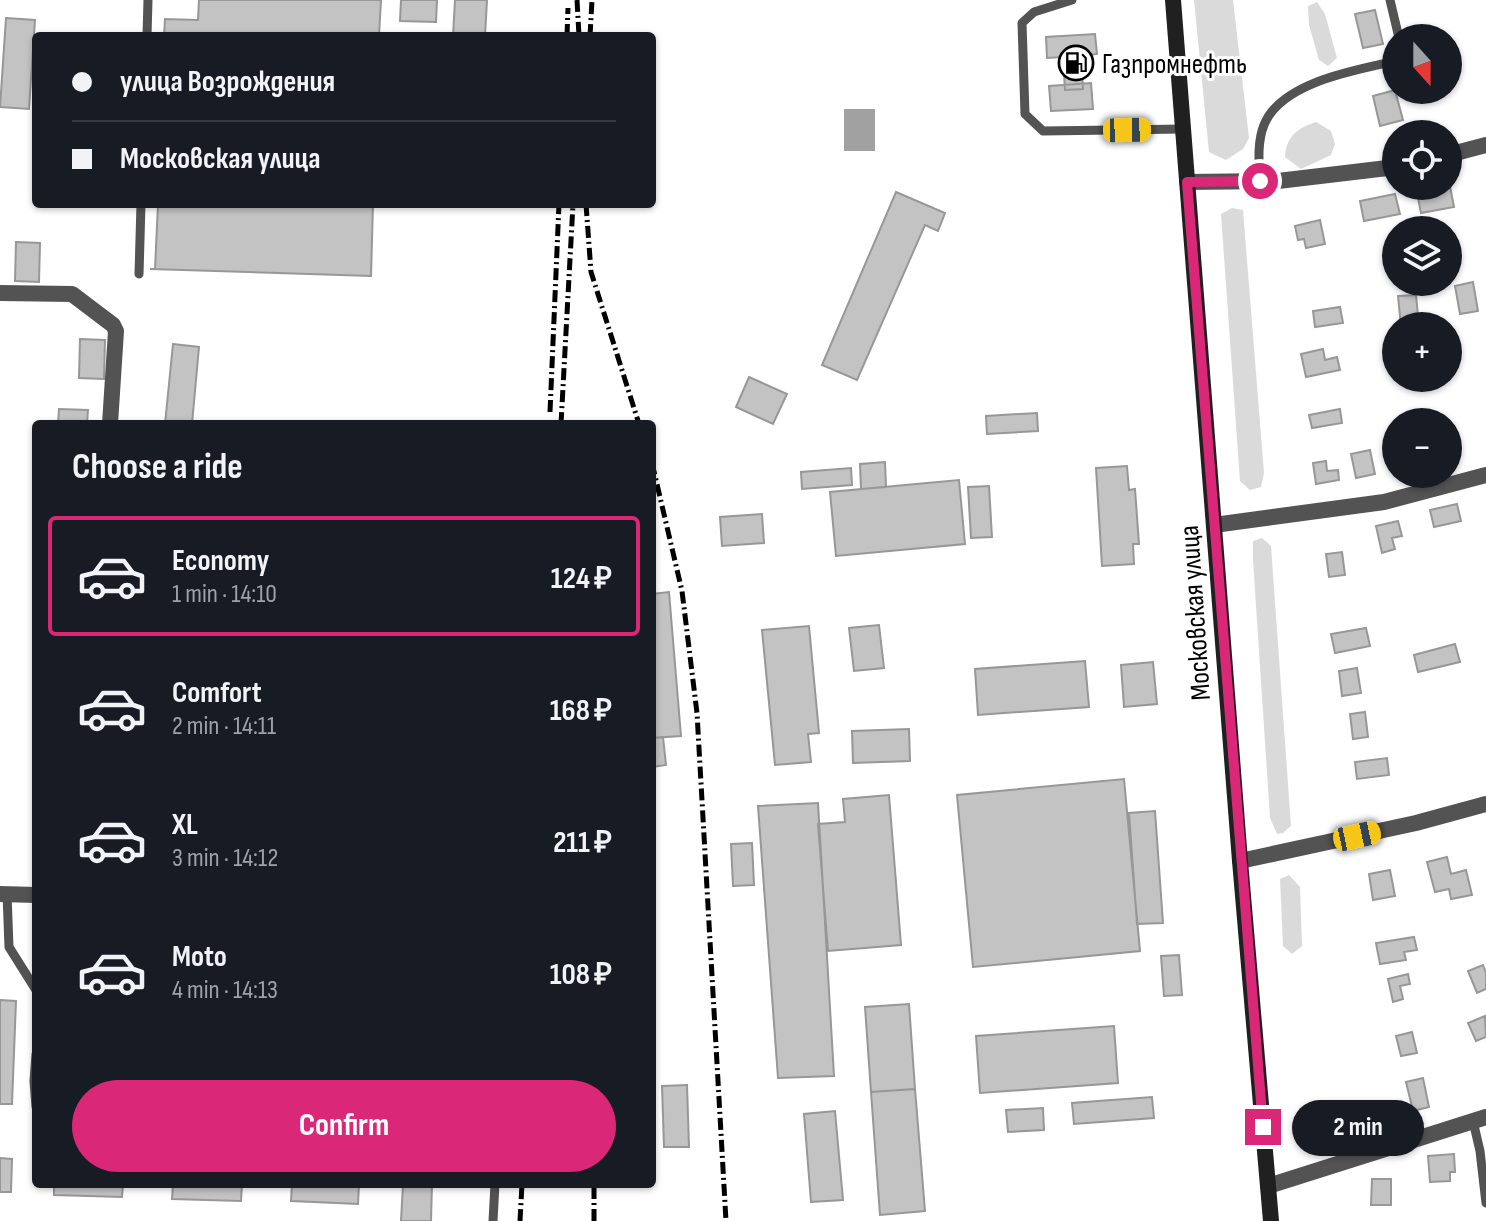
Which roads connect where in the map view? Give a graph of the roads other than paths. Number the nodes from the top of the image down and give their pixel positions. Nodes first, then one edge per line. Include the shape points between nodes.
1 (148, 0) edge
2 (1072, 0) edge
3 (1173, 0) edge
4 (1390, 0) edge
5 (1396, 24) edge
6 (147, 32) edge
7 (1382, 65) edge
8 (1184, 129) junction
9 (1486, 145) edge
10 (1462, 151) edge
11 (1382, 168) edge
12 (1260, 181) junction
13 (1187, 182) junction
14 (141, 208) edge
15 (139, 274) dead end
16 (0, 293) edge
17 (110, 420) edge
18 (1486, 475) edge
19 (1214, 525) junction
20 (1486, 804) edge
21 (1240, 861) junction
22 (3, 894) edge
23 (32, 895) edge
24 (32, 984) edge
25 (1480, 1119) edge
26 (1268, 1186) junction
27 (495, 1188) edge
28 (1486, 1203) edge
29 (493, 1221) edge
30 (1271, 1221) edge

1 - 6 lane
2 - 8 lane via 1034,12 1022,23 1025,114 1043,131
3 - 8 main road, Московская улица
4 - 5 lane
7 - 12 lane via 1323,81 1281,101 1264,124
8 - 13 main road, Московская улица
9 - 10 street
11 - 12 street
12 - 13 street
13 - 19 main road, Московская улица
14 - 15 lane
16 - 17 street via 72,294 108,320 116,331
18 - 19 street via 1384,502
19 - 21 main road, Московская улица
20 - 21 street
21 - 26 main road, Московская улица
22 - 23 street
22 - 24 lane via 9,947
25 - 26 street
25 - 28 lane
26 - 30 main road, Московская улица
27 - 29 lane

